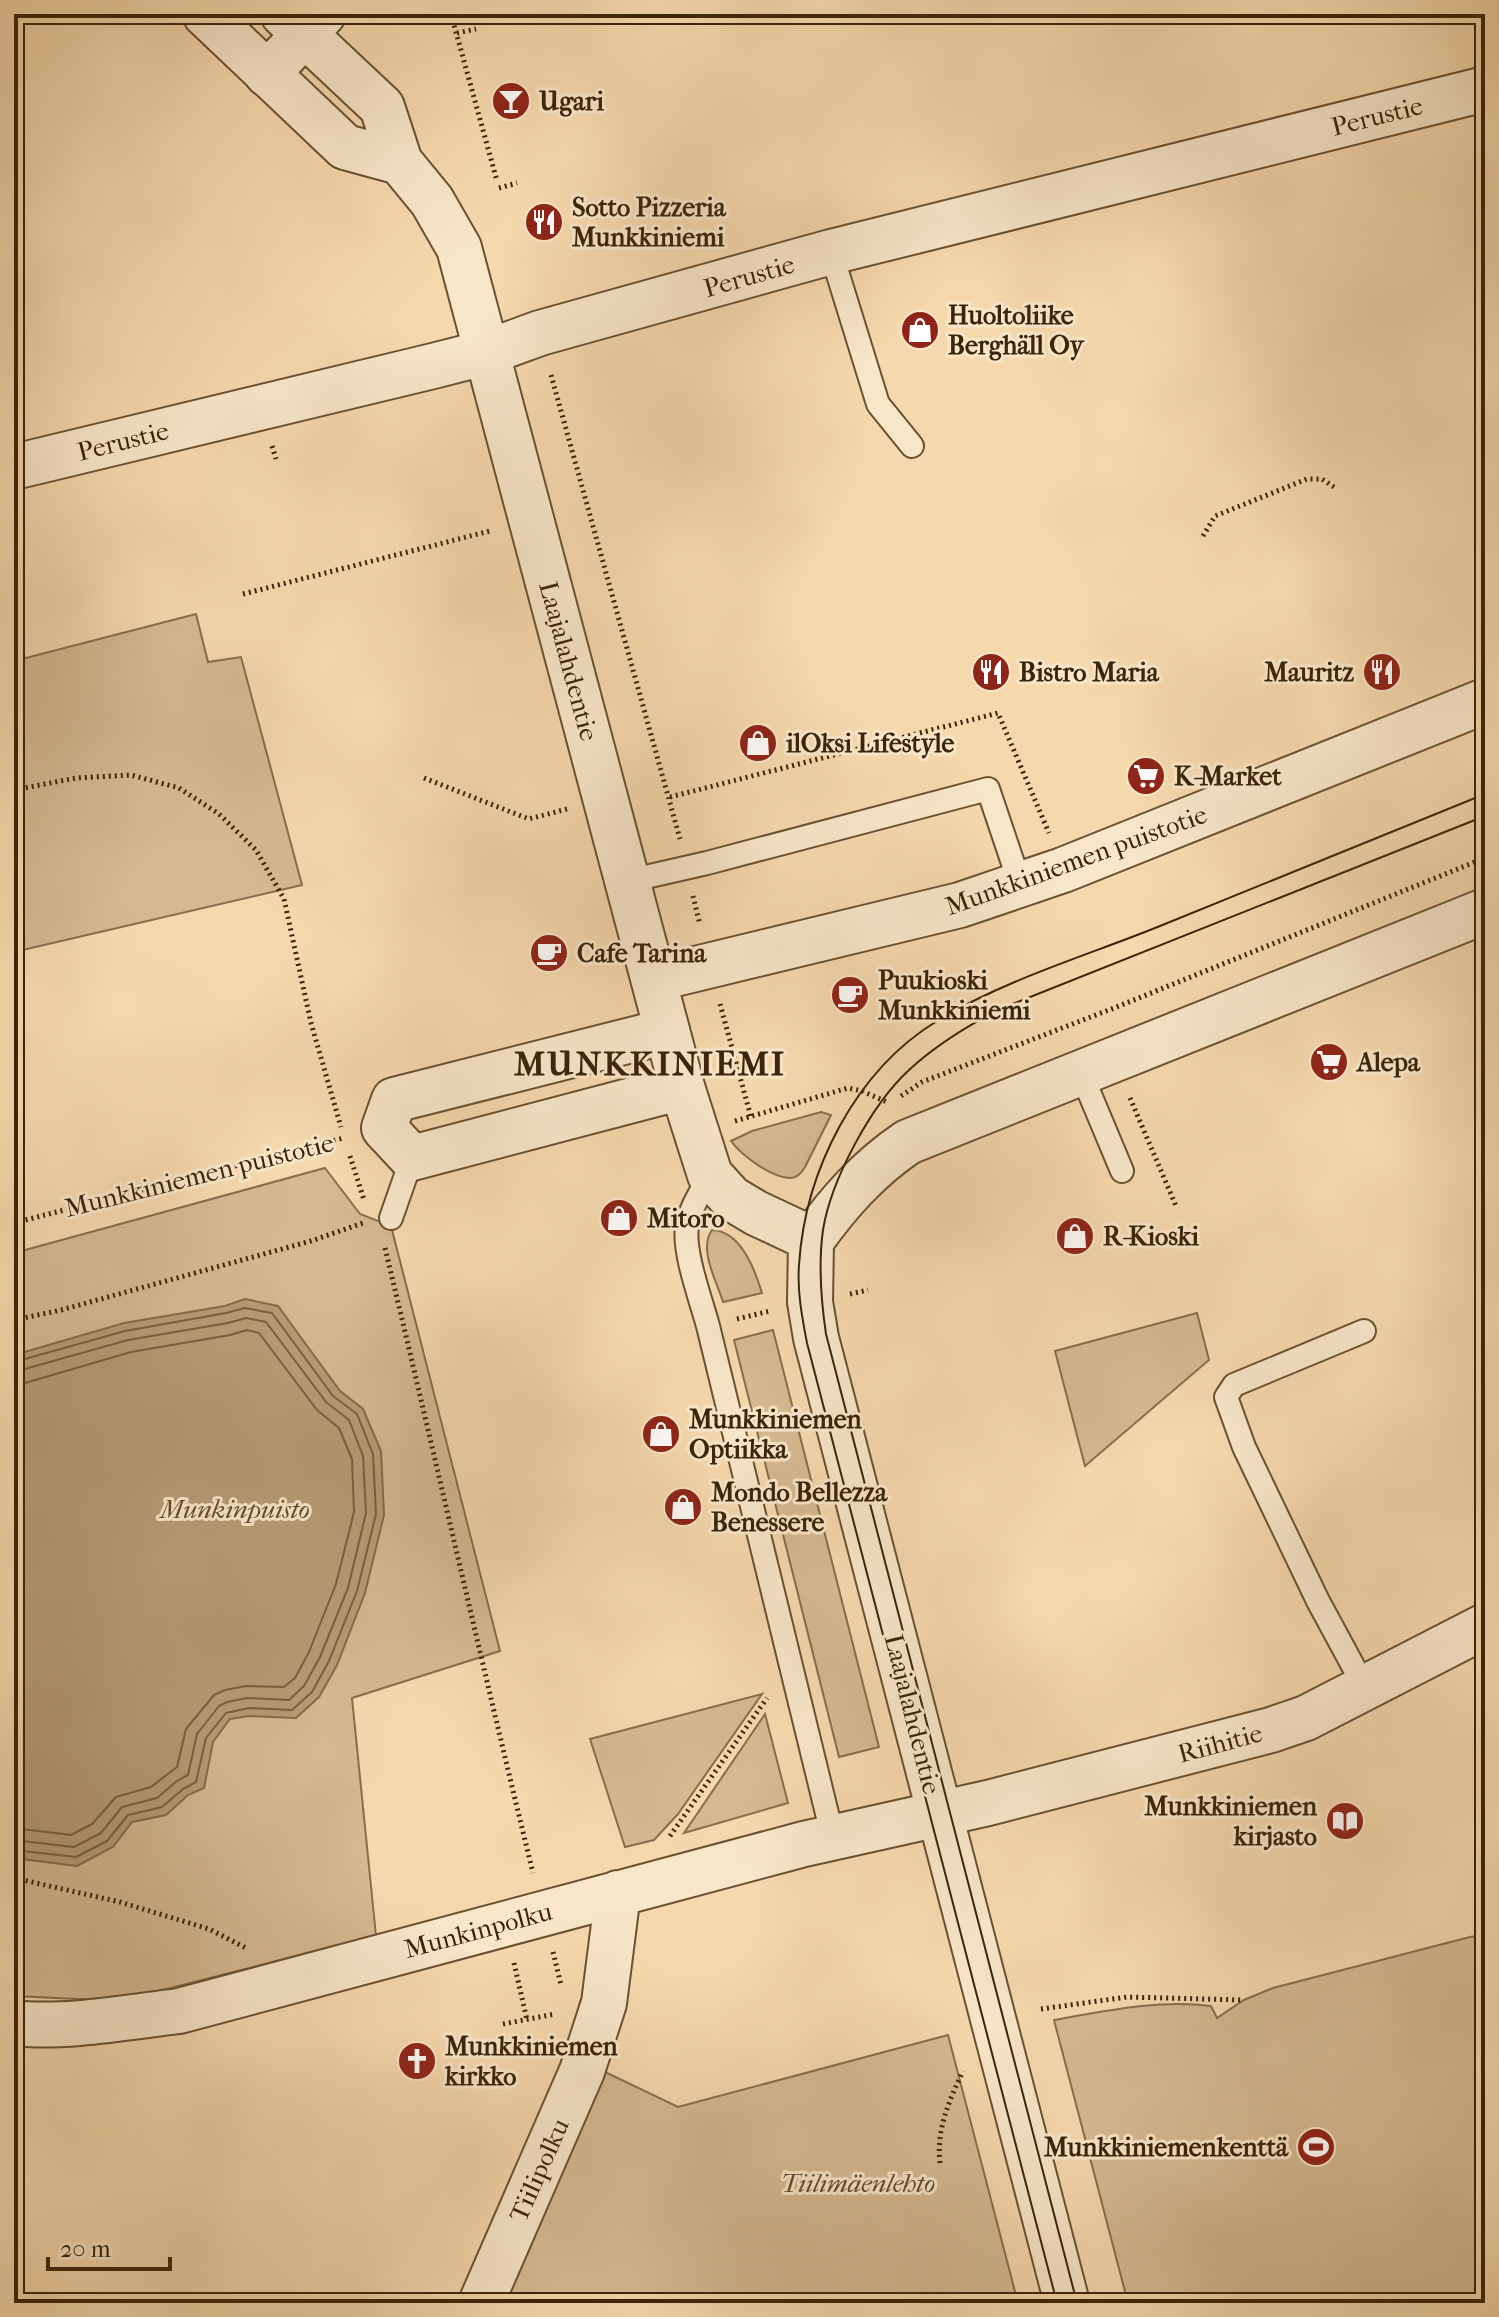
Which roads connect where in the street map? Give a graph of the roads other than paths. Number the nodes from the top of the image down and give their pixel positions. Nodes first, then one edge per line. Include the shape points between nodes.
1 (205, 14) edge
2 (303, 21) edge
3 (267, 74) junction
4 (1485, 89) edge
5 (400, 162) junction
6 (831, 252) junction
7 (488, 352) junction
8 (912, 446) dead end
9 (14, 467) edge
10 (1485, 701) edge
11 (628, 881) junction
12 (1020, 884) junction
13 (1485, 911) edge
14 (654, 979) junction
15 (667, 1031) junction
16 (1081, 1073) junction
17 (682, 1087) junction
18 (380, 1141) junction
19 (1122, 1171) dead end
20 (710, 1175) junction
21 (384, 1218) road end
22 (811, 1241) junction
23 (1364, 1331) dead end
24 (1485, 1626) edge
25 (1365, 1688) junction
26 (939, 1813) junction
27 (833, 1838) junction
28 (618, 1893) junction
29 (14, 2023) edge
30 (481, 2303) edge
31 (1067, 2303) edge

1 - 3 street
2 - 3 street
2 - 5 street, Laajalahdentie via 382,107
3 - 5 street via 345,147
4 - 6 street, Perustie
5 - 7 street, Laajalahdentie via 432,201 459,248
6 - 7 street, Perustie
6 - 8 lane via 878,404
7 - 9 street, Perustie
7 - 11 street, Laajalahdentie
10 - 12 street, Munkkiniemen puistotie
11 - 12 lane via 988,789
11 - 14 street, Laajalahdentie
12 - 14 street, Munkkiniemen puistotie via 960,905
13 - 16 street
14 - 15 street, Laajalahdentie
15 - 17 street, Laajalahdentie
15 - 18 street via 394,1100
16 - 19 lane
16 - 22 street via 908,1142 857,1183
17 - 18 street
17 - 20 street, Laajalahdentie
18 - 21 lane
20 - 22 street, Laajalahdentie via 731,1198
20 - 27 lane via 692,1211 687,1246
22 - 26 street, Laajalahdentie via 810,1302 816,1338
23 - 25 lane via 1234,1385 1226,1397 1251,1461
24 - 25 street, Riihitie
25 - 26 street, Riihitie via 1271,1730
26 - 27 street, Munkinpolku
26 - 31 street, Laajalahdentie
27 - 28 street, Munkinpolku
28 - 29 street, Munkinpolku via 540,1897 280,1984 179,2011 97,2021
28 - 30 street, Tiilipolku via 604,2003 582,2071

